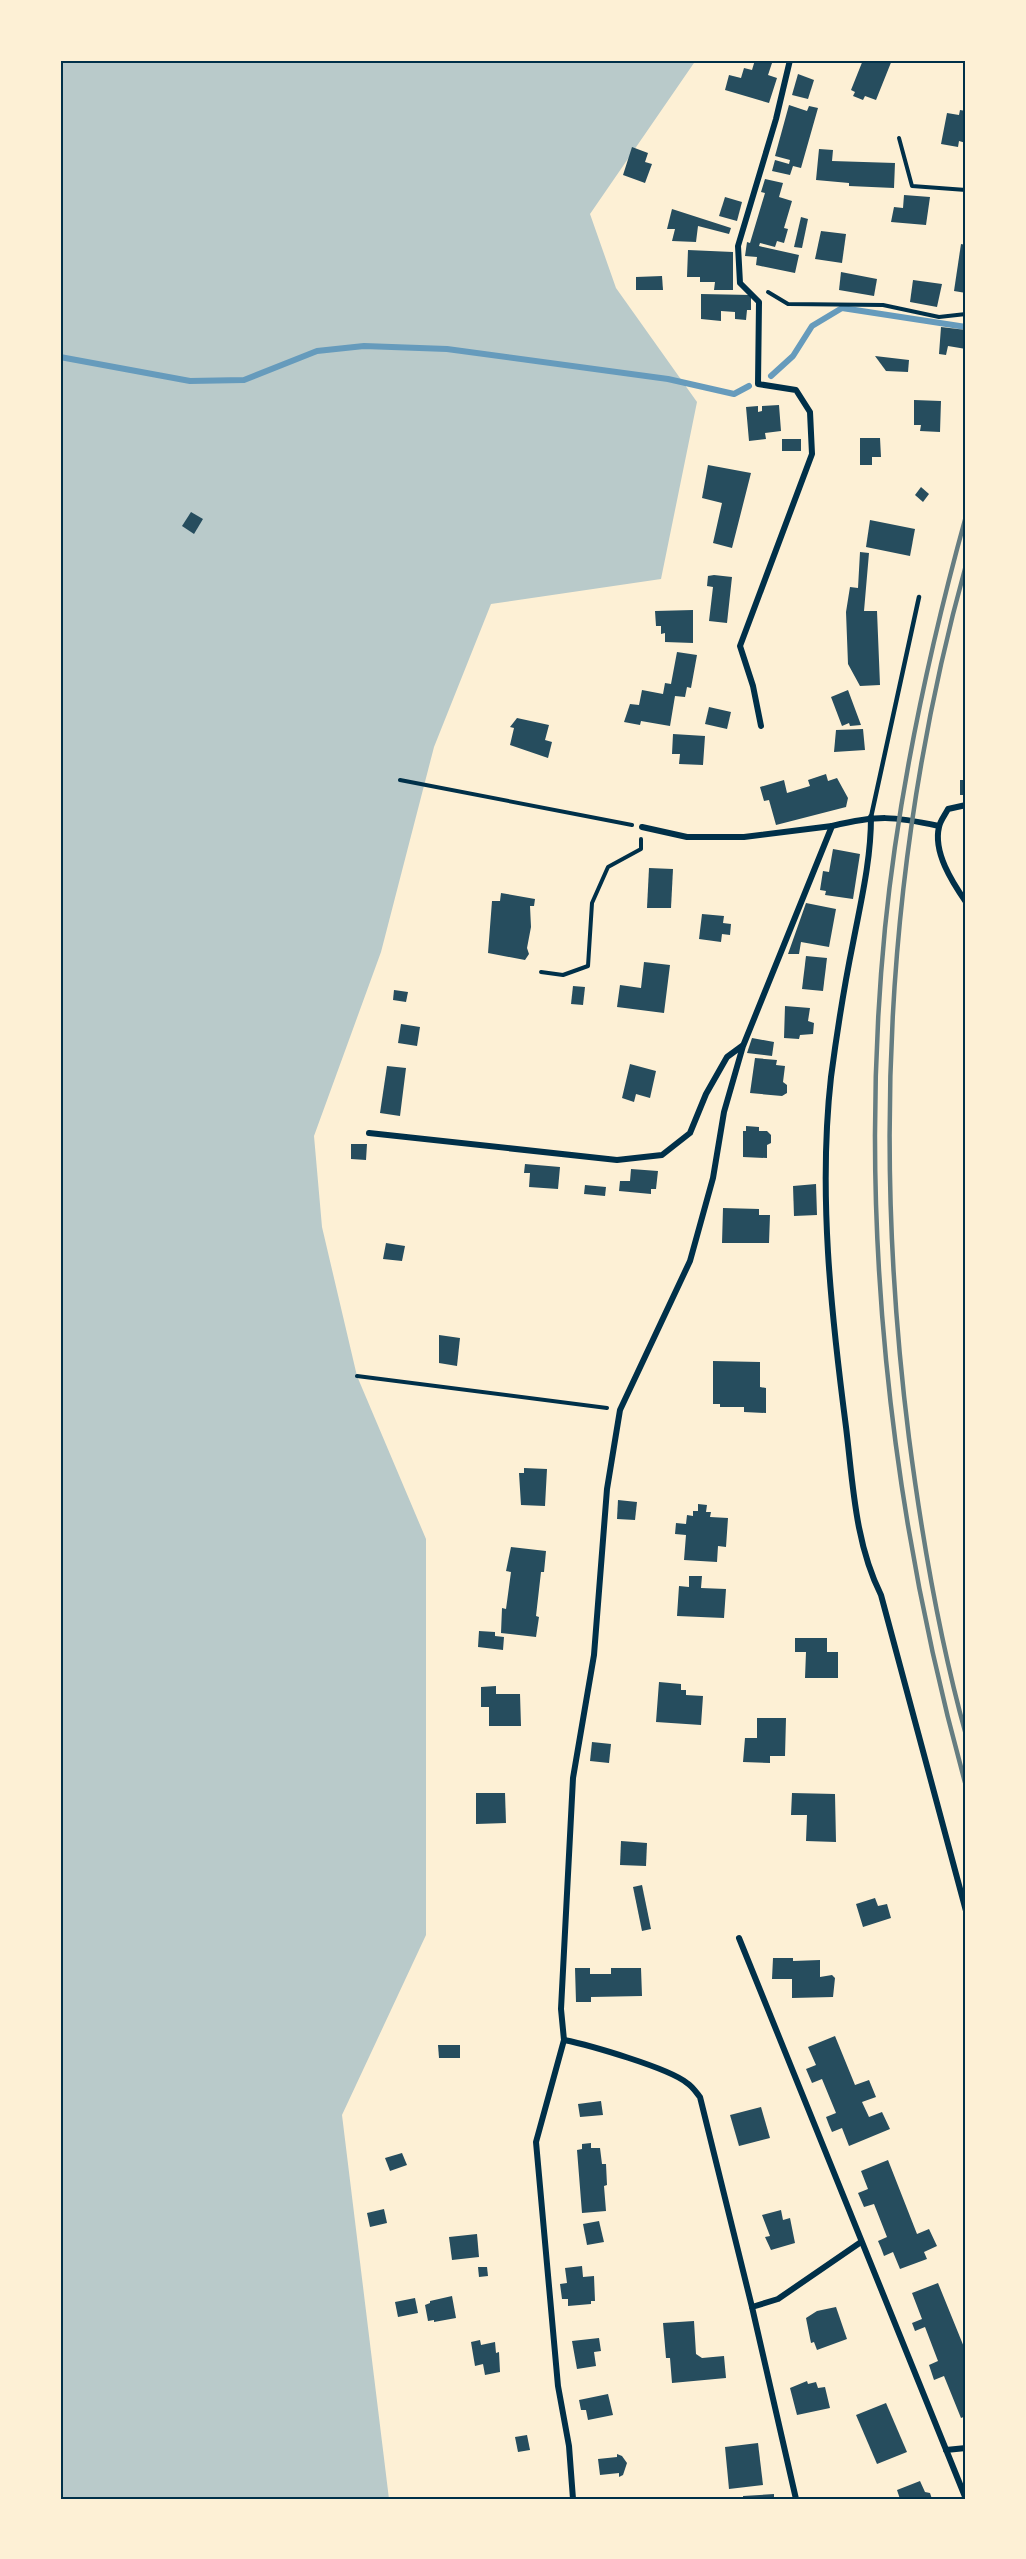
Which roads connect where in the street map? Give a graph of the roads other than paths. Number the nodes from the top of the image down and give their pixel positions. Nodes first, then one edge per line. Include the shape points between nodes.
1 (790, 60) edge
2 (919, 597) dead end
3 (761, 726) dead end
4 (966, 805) edge
5 (872, 817) junction
6 (832, 826) junction
7 (939, 826) junction
8 (642, 827) road end
9 (966, 902) edge
10 (743, 1046) junction
11 (369, 1133) dead end
12 (966, 1911) edge
13 (739, 1938) dead end
14 (564, 2040) junction
15 (861, 2242) junction
16 (752, 2307) junction
17 (966, 2448) edge
18 (946, 2450) junction
19 (573, 2499) edge
20 (796, 2499) edge
21 (966, 2499) edge

1 - 3 street via 738,246 740,283 759,302 758,384 796,390 810,412 812,454 741,646
2 - 5 lane
4 - 7 street via 948,810
5 - 6 street
5 - 7 street via 899,817
5 - 12 street via 871,848 831,1080 826,1168 840,1384 857,1523 869,1570 881,1595
6 - 8 street via 744,837 687,837
6 - 10 street
7 - 9 street via 944,861
10 - 11 street via 726,1056 690,1133 662,1155 617,1160
10 - 14 street via 690,1261 620,1410 608,1489 594,1655 573,1778 561,2009
13 - 15 street
14 - 16 street via 673,2075 700,2097
14 - 19 street via 536,2142 558,2386 569,2446
15 - 16 street via 778,2299
15 - 18 street
16 - 20 street
17 - 18 street
18 - 21 street

